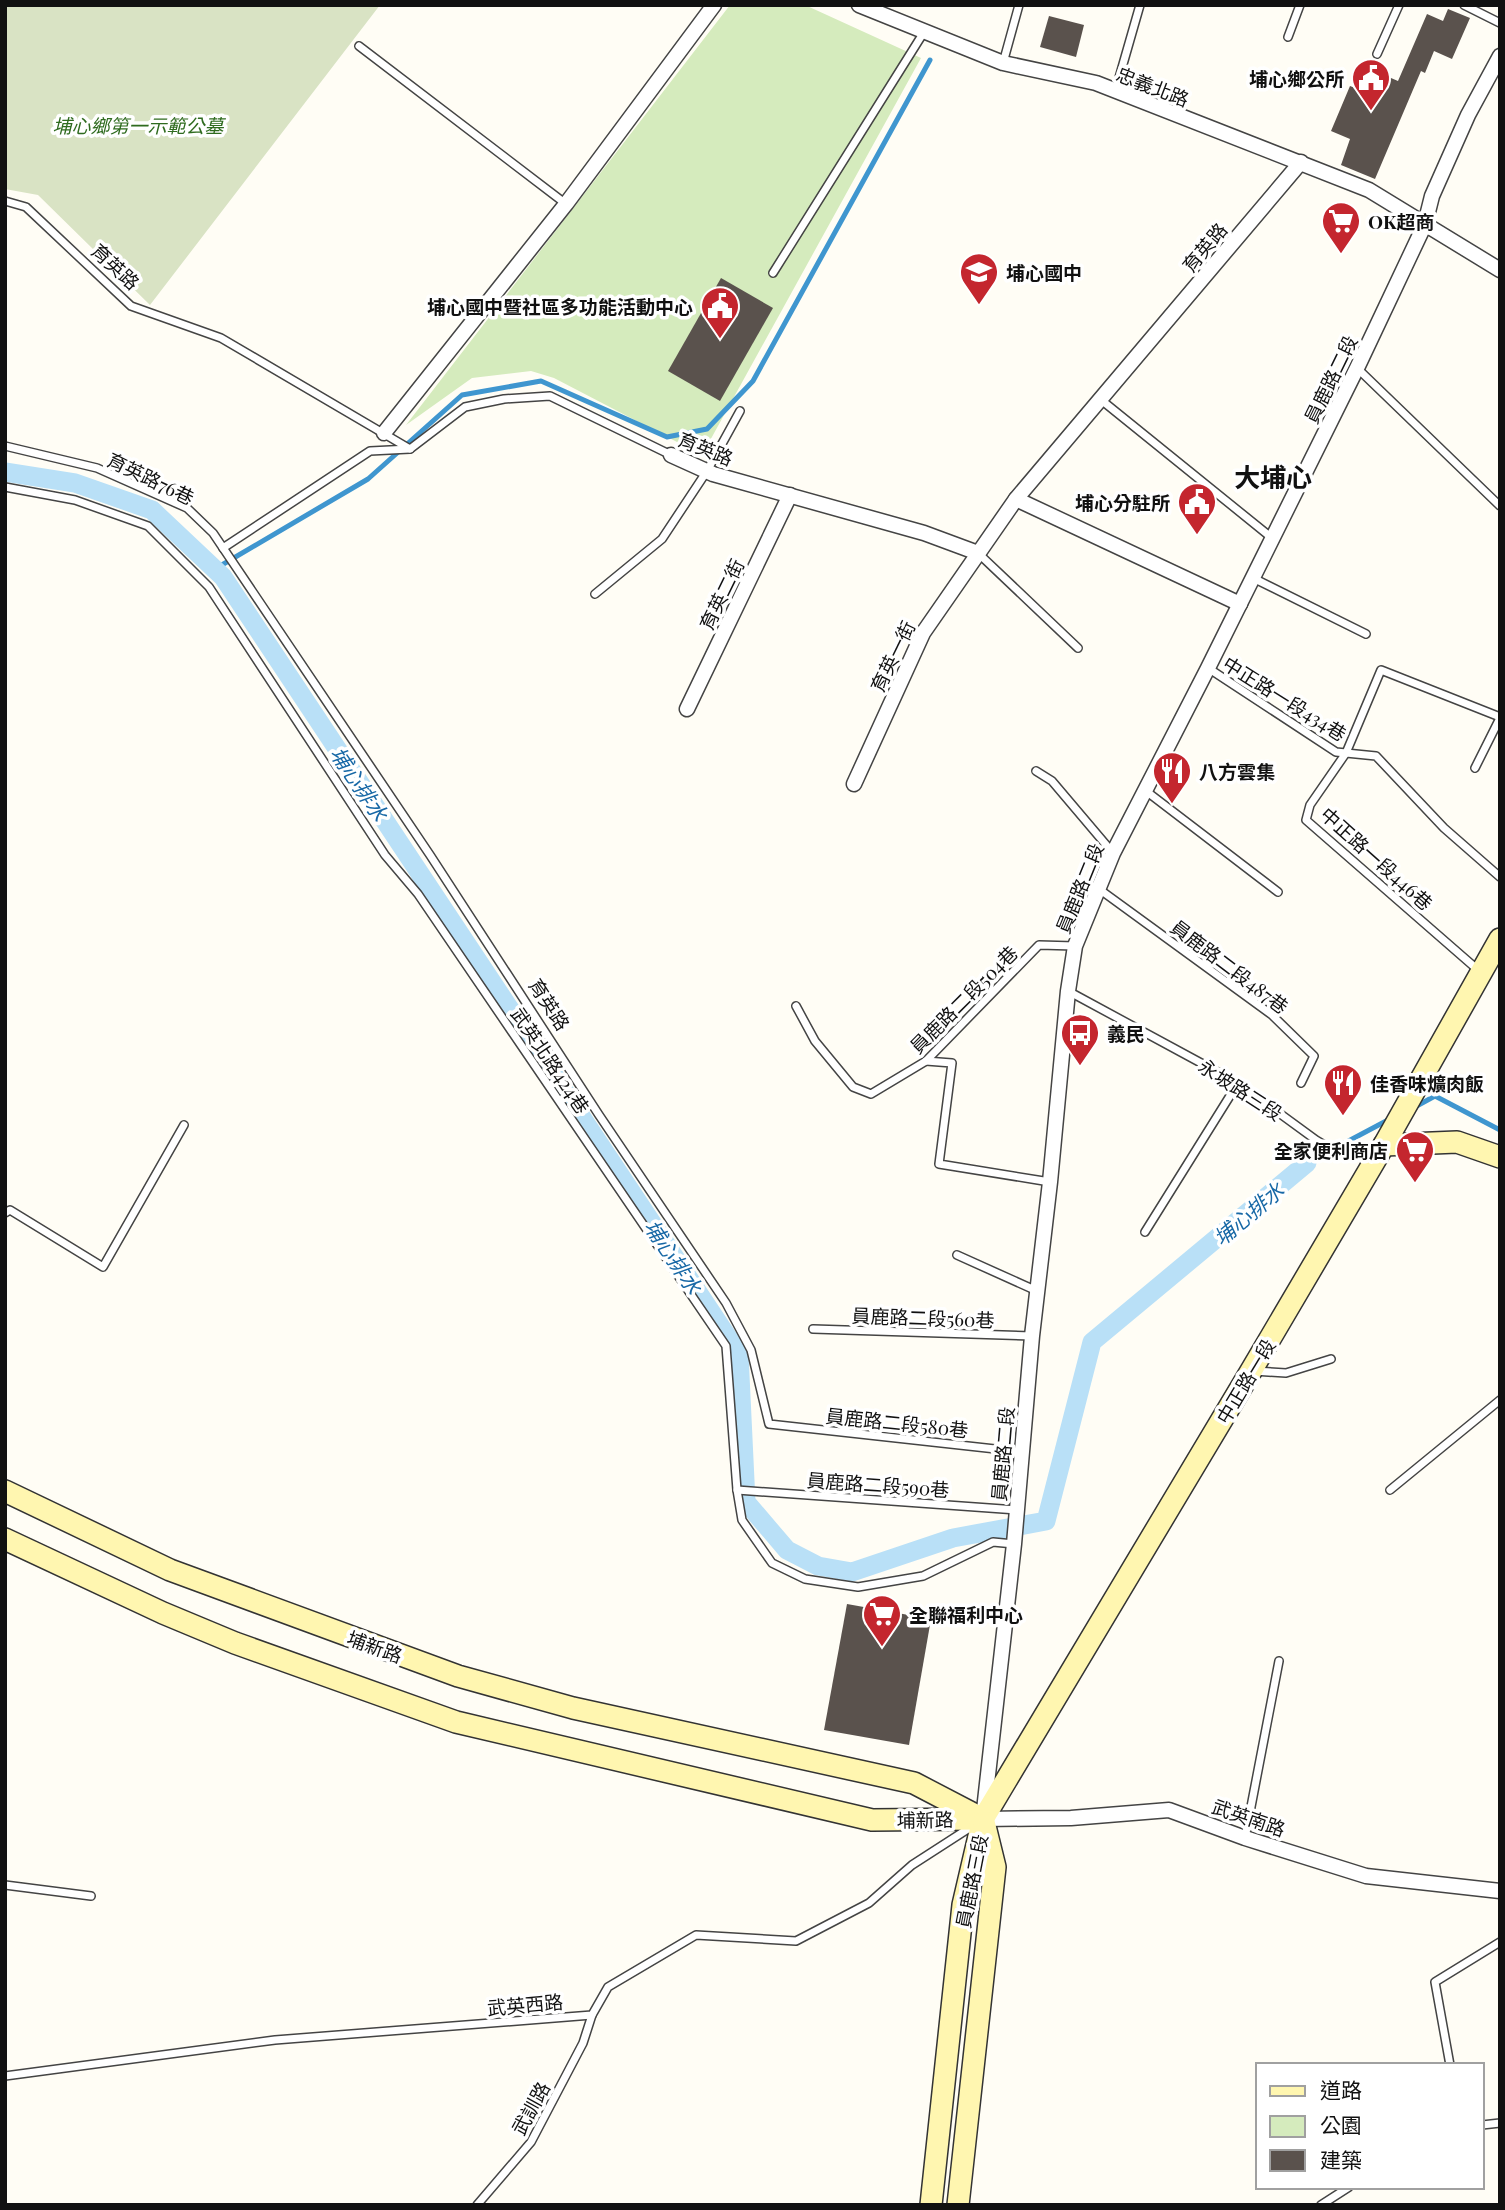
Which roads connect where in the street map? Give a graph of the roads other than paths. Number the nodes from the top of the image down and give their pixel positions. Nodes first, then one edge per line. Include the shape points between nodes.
1 (714, 5) edge
2 (859, 5) edge
3 (1019, 5) edge
4 (1140, 5) edge
5 (1300, 5) edge
6 (1399, 5) edge
7 (1464, 5) edge
8 (1500, 23) edge
9 (924, 32) junction
10 (1288, 37) dead end
11 (359, 46) dead end
12 (1377, 54) dead end
13 (1500, 56) edge
14 (1003, 64) junction
15 (1115, 92) junction
16 (1301, 162) junction
17 (5, 201) edge
18 (566, 205) junction
19 (1425, 224) junction
20 (1500, 270) edge
21 (773, 273) dead end
22 (1357, 369) junction
23 (1100, 399) junction
24 (740, 411) dead end
25 (384, 433) junction
26 (5, 446) edge
27 (410, 449) junction
28 (671, 455) joint
29 (706, 471) junction
30 (5, 487) edge
31 (790, 495) junction
32 (1016, 499) junction
33 (1500, 506) edge
34 (1272, 539) junction
35 (223, 548) junction
36 (978, 552) junction
37 (1253, 578) junction
38 (595, 594) dead end
39 (1240, 604) junction
40 (1366, 634) dead end
41 (1078, 648) dead end
42 (1208, 668) junction
43 (687, 709) dead end
44 (1500, 718) edge
45 (1346, 753) junction
46 (1475, 768) dead end
47 (1036, 771) dead end
48 (854, 784) dead end
49 (1146, 791) junction
50 (1113, 853) junction
51 (1500, 877) edge
52 (1099, 889) junction
53 (1278, 892) dead end
54 (1500, 939) edge
55 (1075, 946) junction
56 (1481, 973) junction
57 (1068, 990) junction
58 (796, 1006) dead end
59 (926, 1061) junction
60 (1238, 1083) junction
61 (1301, 1083) dead end
62 (184, 1125) dead end
63 (1384, 1144) junction
64 (1500, 1157) edge
65 (1050, 1182) junction
66 (5, 1213) edge
67 (1145, 1232) dead end
68 (957, 1255) dead end
69 (1037, 1291) junction
70 (813, 1329) dead end
71 (1032, 1336) junction
72 (1331, 1359) dead end
73 (1251, 1371) junction
74 (1500, 1401) edge
75 (769, 1424) joint
76 (1022, 1452) junction
77 (737, 1490) junction
78 (1390, 1490) dead end
79 (5, 1491) edge
80 (1017, 1510) junction
81 (5, 1539) edge
82 (1014, 1544) junction
83 (1279, 1661) dead end
84 (983, 1819) junction
85 (1245, 1838) junction
86 (5, 1885) edge
87 (1500, 1891) edge
88 (91, 1896) dead end
89 (1500, 1942) edge
90 (592, 2015) junction
91 (1450, 2063) edge
92 (5, 2076) edge
93 (1346, 2189) edge
94 (477, 2205) edge
95 (931, 2205) edge
96 (958, 2205) edge
97 (1321, 2205) edge

1 - 18 street
2 - 9 street, 忠義北路
3 - 14 lane
4 - 15 lane
5 - 10 lane
6 - 12 lane
7 - 8 lane
9 - 14 street, 忠義北路
9 - 21 lane
11 - 18 lane
13 - 19 street, 員鹿路二段 via 1432,196
14 - 15 street, 忠義北路 via 1096,83
15 - 16 street, 忠義北路
16 - 19 street, 忠義北路 via 1369,190
16 - 23 street, 育英路
17 - 25 lane, 育英路 via 26,207 131,306 221,338
18 - 25 street
19 - 20 street, 忠義北路
19 - 22 street, 員鹿路二段
22 - 33 lane
22 - 34 street, 員鹿路二段
23 - 32 street, 育英路
23 - 34 lane
24 - 29 lane
25 - 27 lane, 育英路
26 - 35 lane, 育英路76巷 via 97,468 187,508
27 - 28 lane, 育英路 via 465,407 550,396
27 - 35 lane via 370,451
28 - 29 street, 育英路
29 - 31 street, 育英路
29 - 38 lane via 662,539
30 - 77 lane, 武英北路424巷 via 75,500 148,526 209,587 385,855 418,894 726,1346
31 - 36 street, 育英路
31 - 43 street, 育英二街
32 - 36 street, 育英路
32 - 39 street
34 - 37 street, 員鹿路二段
35 - 75 lane, 育英路 via 726,1303 751,1350
36 - 41 lane
36 - 48 street, 育英一街 via 923,633
37 - 39 street, 員鹿路二段
37 - 40 lane
39 - 42 street, 員鹿路二段
42 - 45 lane, 中正路一段434巷 via 1336,752
42 - 49 street, 員鹿路二段
44 - 45 lane, 中正路一段434巷 via 1381,670
44 - 46 lane, 中正路一段434巷
45 - 51 lane, 中正路一段434巷 via 1377,756 1444,828
45 - 56 lane, 中正路一段446巷 via 1310,805 1306,820
47 - 50 lane via 1052,781
49 - 50 street, 員鹿路二段
49 - 53 lane
50 - 52 street, 員鹿路二段
52 - 55 street, 員鹿路二段
52 - 61 lane, 員鹿路二段487巷 via 1272,1015 1314,1056
54 - 56 street, 中正路一段
55 - 57 street, 員鹿路二段
55 - 59 lane, 員鹿路二段504巷 via 1039,945
56 - 63 street, 中正路一段
57 - 60 lane, 永坡路三段
57 - 65 street, 員鹿路二段
58 - 59 lane, 員鹿路二段504巷 via 815,1041 852,1087 871,1094
59 - 65 lane via 952,1063 939,1164
60 - 63 lane, 永坡路三段 via 1343,1156
60 - 67 lane
62 - 66 lane via 103,1267 10,1210
63 - 64 street, 永坡路三段 via 1457,1142
63 - 73 street, 中正路一段
65 - 69 street, 員鹿路二段
68 - 69 lane
69 - 71 street, 員鹿路二段
70 - 71 lane, 員鹿路二段560巷
71 - 76 street, 員鹿路二段
72 - 73 lane via 1286,1373
73 - 84 street, 中正路一段
74 - 78 lane
75 - 76 lane, 員鹿路二段580巷
76 - 80 street, 員鹿路二段
77 - 80 lane, 員鹿路二段590巷
77 - 82 lane, 武英北路424巷 via 742,1520 772,1563 805,1580 858,1587 923,1576 993,1542
79 - 84 street, 埔新路 via 170,1570 458,1676 573,1708 914,1783
80 - 82 street, 員鹿路二段
81 - 84 street, 埔新路 via 235,1643 456,1722 872,1820
82 - 84 street, 員鹿路二段
83 - 85 lane
84 - 85 street, 武英南路 via 1169,1810
84 - 90 lane, 武英西路 via 912,1865 869,1903 796,1941 696,1935 608,1987
84 - 95 street, 員鹿路三段 via 963,1905
84 - 96 street, 員鹿路三段 via 995,1867
85 - 87 street, 武英南路 via 1366,1876
86 - 88 lane
89 - 91 lane via 1435,1982
90 - 92 lane, 武英西路 via 275,2040
90 - 94 lane, 武訓路 via 583,2043 531,2141
93 - 97 lane

